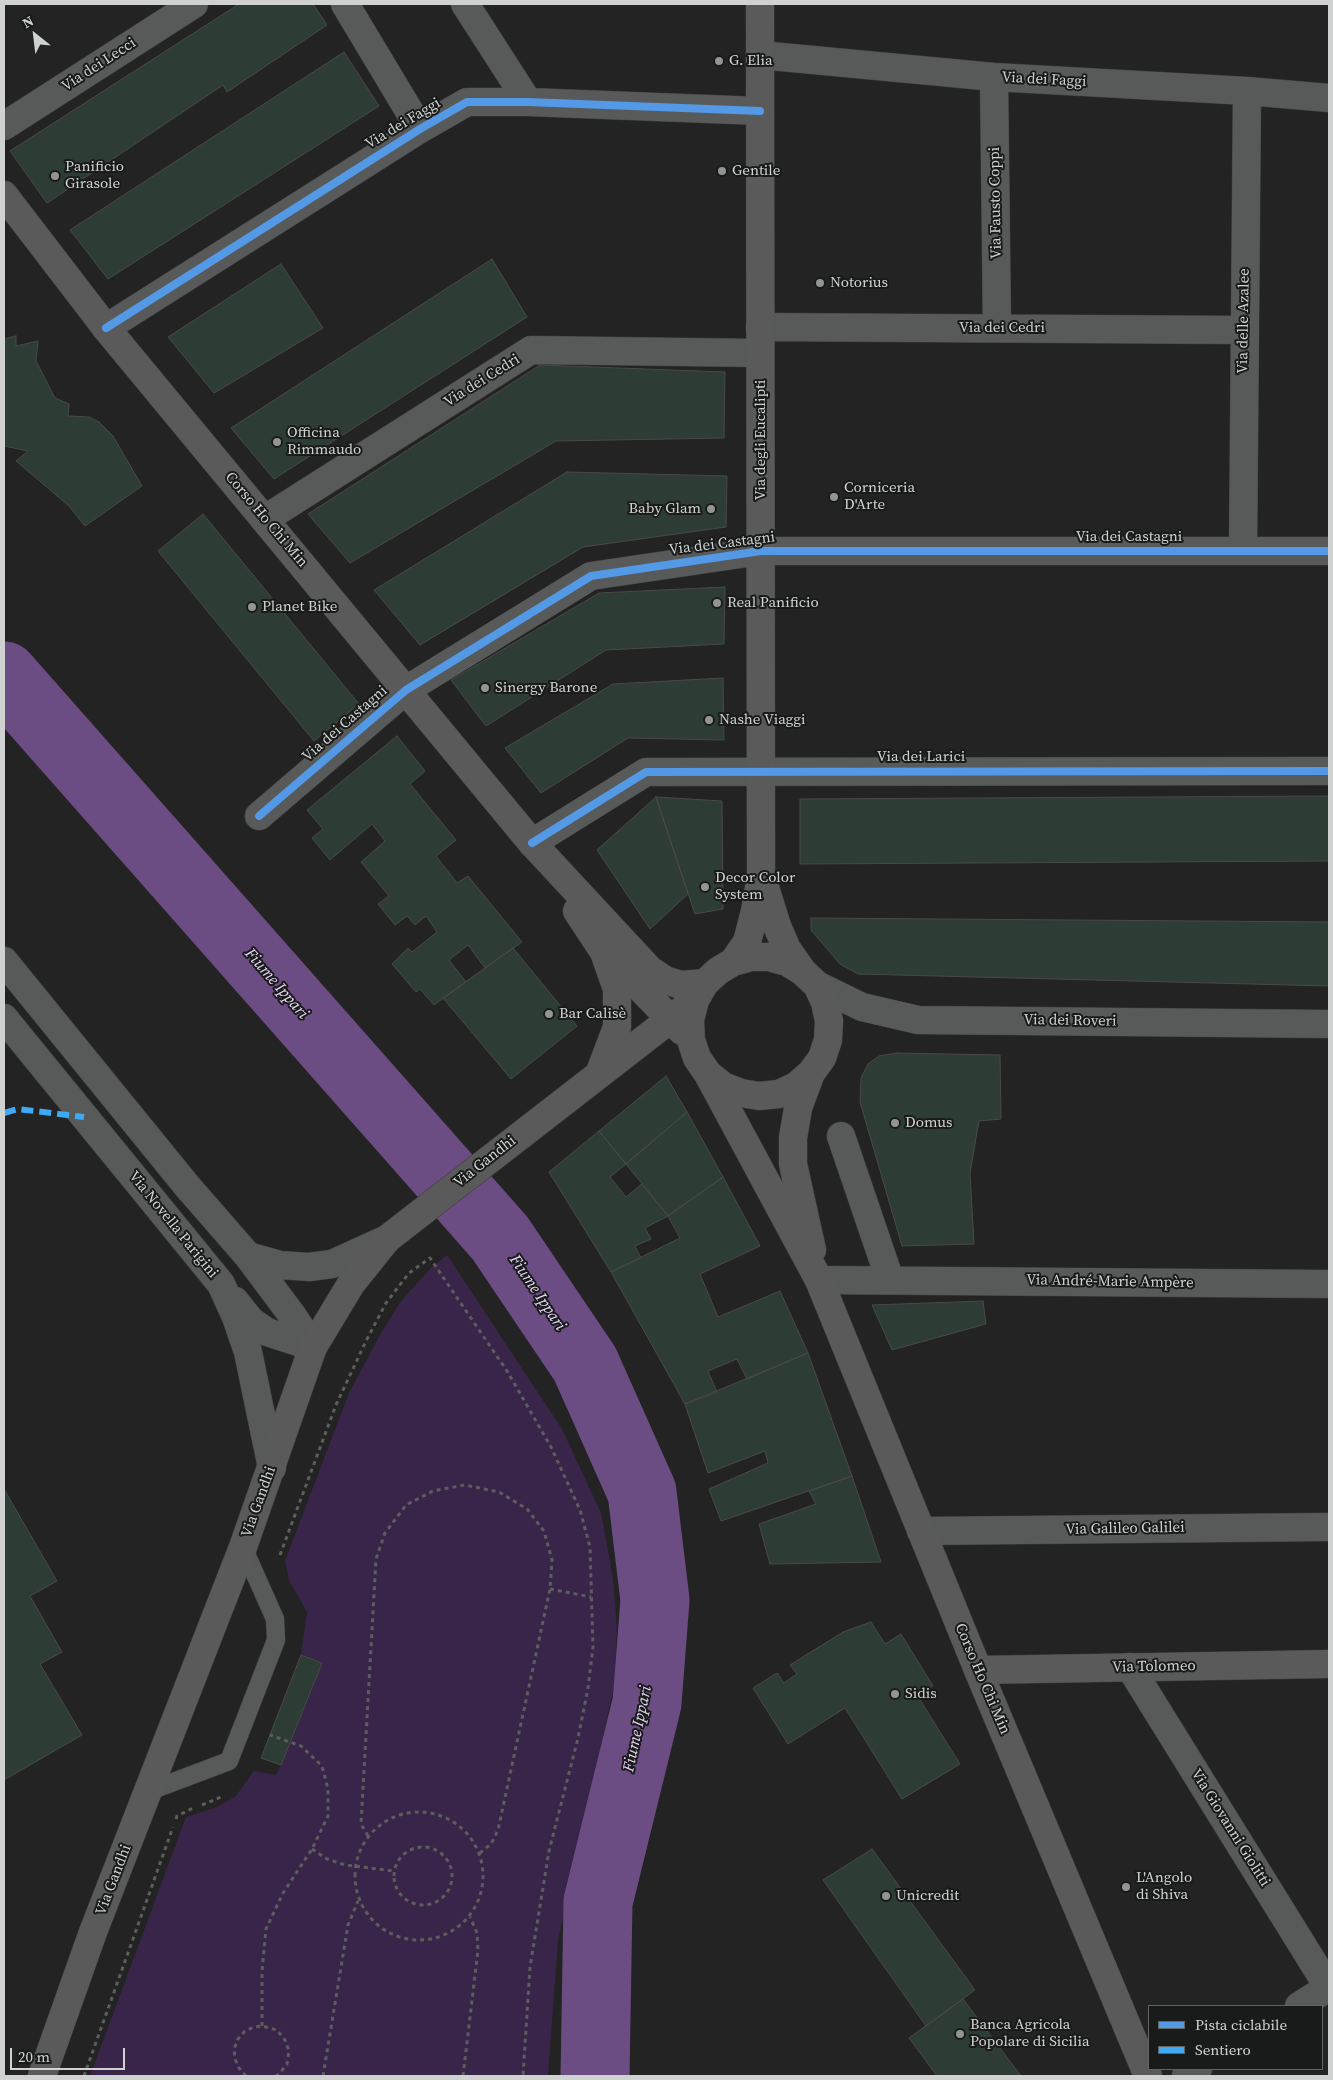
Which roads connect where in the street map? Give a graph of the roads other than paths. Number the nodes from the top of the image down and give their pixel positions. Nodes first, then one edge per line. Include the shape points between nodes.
1 (194, 4) edge
2 (346, 4) edge
3 (465, 4) edge
4 (760, 4) edge
5 (760, 55) junction
6 (994, 77) junction
7 (1247, 90) junction
8 (1329, 98) edge
9 (528, 102) junction
10 (760, 111) junction
11 (4, 126) edge
12 (420, 129) junction
13 (4, 194) edge
14 (106, 328) junction
15 (997, 328) junction
16 (1244, 330) junction
17 (760, 340) junction
18 (264, 519) junction
19 (761, 550) junction
20 (1243, 551) junction
21 (1329, 551) edge
22 (406, 690) junction
23 (762, 771) junction
24 (1329, 771) edge
25 (259, 816) dead end
26 (532, 843) junction
27 (761, 877) junction
28 (604, 952) junction
29 (4, 961) edge
30 (733, 962) junction
31 (810, 979) junction
32 (700, 992) junction
33 (4, 1018) edge
34 (670, 1019) junction
35 (1329, 1024) edge
36 (638, 1043) junction
37 (699, 1057) junction
38 (600, 1072) junction
39 (811, 1074) junction
40 (841, 1136) dead end
41 (387, 1239) junction
42 (248, 1256) junction
43 (819, 1280) junction
44 (890, 1280) junction
45 (221, 1284) junction
46 (1329, 1284) edge
47 (313, 1347) junction
48 (272, 1468) junction
49 (1329, 1527) edge
50 (921, 1531) junction
51 (243, 1547) junction
52 (1329, 1664) edge
53 (1130, 1667) junction
54 (978, 1670) junction
55 (147, 1792) junction
56 (1329, 1988) edge
57 (1301, 2005) edge
58 (42, 2076) edge
59 (1148, 2076) edge

1 - 11 street, Via dei Lecci
2 - 12 street
3 - 9 street
4 - 5 main road, Via degli Eucalipti
5 - 6 street, Via dei Faggi
5 - 10 main road, Via degli Eucalipti
6 - 7 street, Via dei Faggi
6 - 15 street, Via Fausto Coppi
7 - 8 street, Via dei Faggi
7 - 16 street, Via delle Azalee
9 - 10 street, Via dei Faggi
9 - 12 street, Via dei Faggi via 467,102
10 - 17 main road, Via degli Eucalipti
12 - 14 street, Via dei Faggi
13 - 14 main road, Corso Ho Chi Min
14 - 18 main road, Corso Ho Chi Min
15 - 16 street, Via dei Cedri
15 - 17 street, Via dei Cedri
16 - 20 street, Via delle Azalee
17 - 18 street, Via dei Cedri via 531,350
17 - 19 main road, Via degli Eucalipti
18 - 22 main road, Corso Ho Chi Min
19 - 20 street, Via dei Castagni
19 - 22 street, Via dei Castagni via 591,576
19 - 23 main road, Via degli Eucalipti
20 - 21 street, Via dei Castagni
22 - 25 street, Via dei Castagni
22 - 26 main road, Corso Ho Chi Min
23 - 24 street, Via dei Larici
23 - 26 street, Via dei Larici via 646,772
23 - 27 main road, Via degli Eucalipti
26 - 28 main road
26 - 32 main road via 650,970 664,980
27 - 30 main road via 747,942
27 - 31 main road via 787,949
28 - 34 main road
28 - 38 main road via 617,989 618,1010 617,1027
29 - 42 street
30 - 31 main road via 751,957 770,958 787,962
30 - 32 main road via 718,971
31 - 35 street, Via dei Roveri via 862,1006 918,1020
31 - 39 main road via 825,1002 829,1021 828,1040 822,1058
32 - 34 main road, Via Gandhi
32 - 37 main road via 690,1020
33 - 45 street, Via Novella Parigini
34 - 36 main road, Via Gandhi
34 - 37 main road
36 - 37 main road via 669,1045
36 - 38 main road, Via Gandhi
37 - 39 main road via 723,1086 760,1096 779,1094
37 - 43 main road
38 - 41 main road, Via Gandhi
39 - 43 main road via 798,1108 792,1138 793,1164
40 - 44 street
41 - 42 street via 332,1264 317,1266 280,1265
41 - 47 main road, Via Gandhi via 351,1284
42 - 47 street
43 - 44 street, Via André-Marie Ampère
43 - 50 main road, Corso Ho Chi Min
44 - 46 street, Via André-Marie Ampère
45 - 47 street via 251,1321 267,1332
45 - 48 street, Via Novella Parigini via 248,1352
47 - 48 main road, Via Gandhi
48 - 51 main road, Via Gandhi
49 - 50 street, Via Galileo Galilei
50 - 54 main road, Corso Ho Chi Min
51 - 55 main road, Via Gandhi
51 - 55 lane via 275,1619 276,1640 228,1761
52 - 53 main road, Via Tolomeo
53 - 54 main road, Via Tolomeo
53 - 56 street, Via Giovanni Giolitti
54 - 59 main road, Corso Ho Chi Min
55 - 58 main road, Via Gandhi
56 - 57 street

